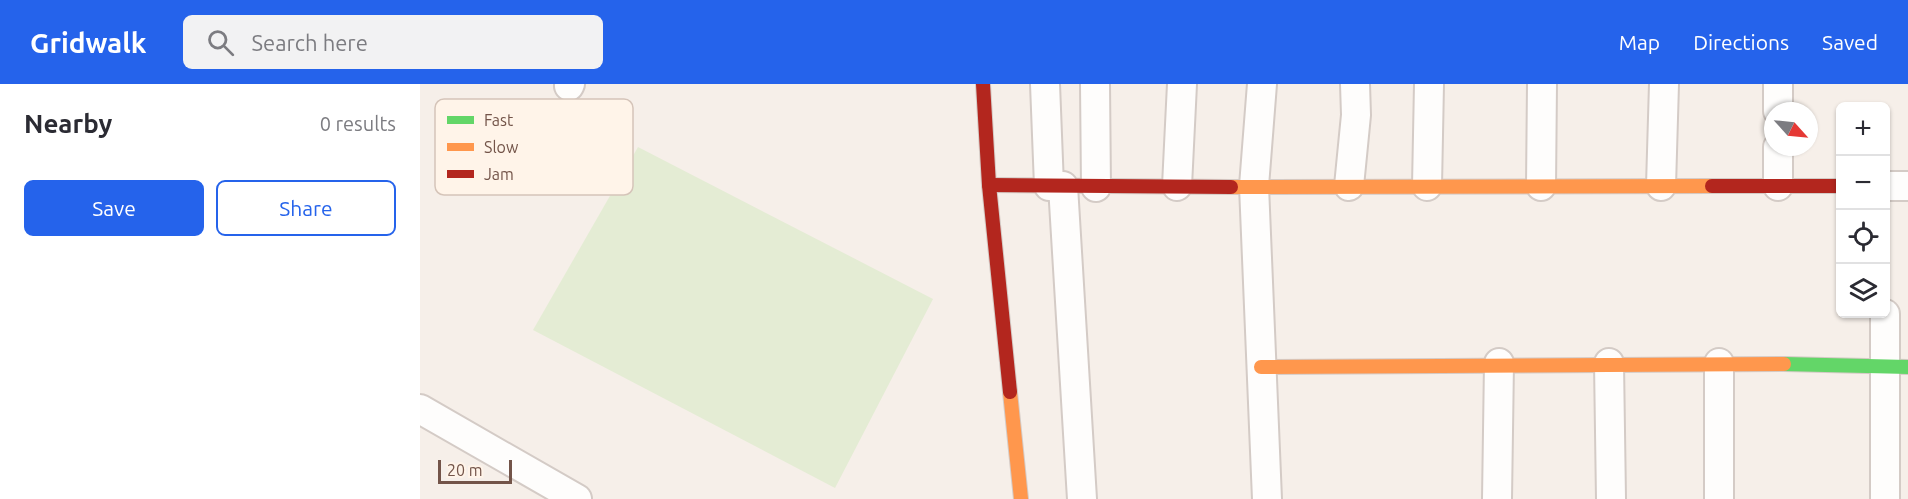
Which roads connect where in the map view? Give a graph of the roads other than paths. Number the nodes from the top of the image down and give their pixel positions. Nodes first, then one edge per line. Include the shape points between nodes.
1 (983, 84) edge
2 (1046, 84) edge
3 (1095, 84) edge
4 (1182, 84) edge
5 (1262, 84) edge
6 (1355, 84) edge
7 (1429, 84) edge
8 (1542, 84) edge
9 (1664, 84) edge
10 (1778, 84) edge
11 (1778, 102) edge
12 (1778, 156) edge
13 (989, 185) junction
14 (1056, 186) junction
15 (1178, 186) junction
16 (1254, 186) junction
17 (1349, 186) junction
18 (1427, 186) junction
19 (1541, 186) junction
20 (1661, 186) junction
21 (1778, 186) junction
22 (1836, 186) edge
23 (1890, 186) edge
24 (1908, 186) edge
25 (1096, 188) junction
26 (1886, 318) edge
27 (1498, 363) junction
28 (1609, 363) junction
29 (1719, 363) junction
30 (1897, 367) edge
31 (1262, 368) junction
32 (420, 410) edge
33 (578, 499) edge
34 (1021, 499) edge
35 (1082, 499) edge
36 (1267, 499) edge
37 (1497, 499) edge
38 (1611, 499) edge
39 (1719, 499) edge
40 (1885, 499) edge

1 - 13 street
2 - 14 street
3 - 25 street
4 - 15 street
5 - 16 street
6 - 17 street
7 - 18 street
8 - 19 street
9 - 20 street
10 - 11 street
12 - 21 street
13 - 14 street
13 - 34 street
14 - 25 street
14 - 35 street
15 - 16 street
15 - 25 street
16 - 17 street
16 - 31 street
17 - 18 street
18 - 19 street
19 - 20 street
20 - 21 street
21 - 22 street
23 - 24 street
26 - 30 street
27 - 28 street
27 - 31 street
27 - 37 street
28 - 29 street
28 - 38 street
29 - 30 street
29 - 39 street
30 - 40 street
31 - 36 street
32 - 33 street

